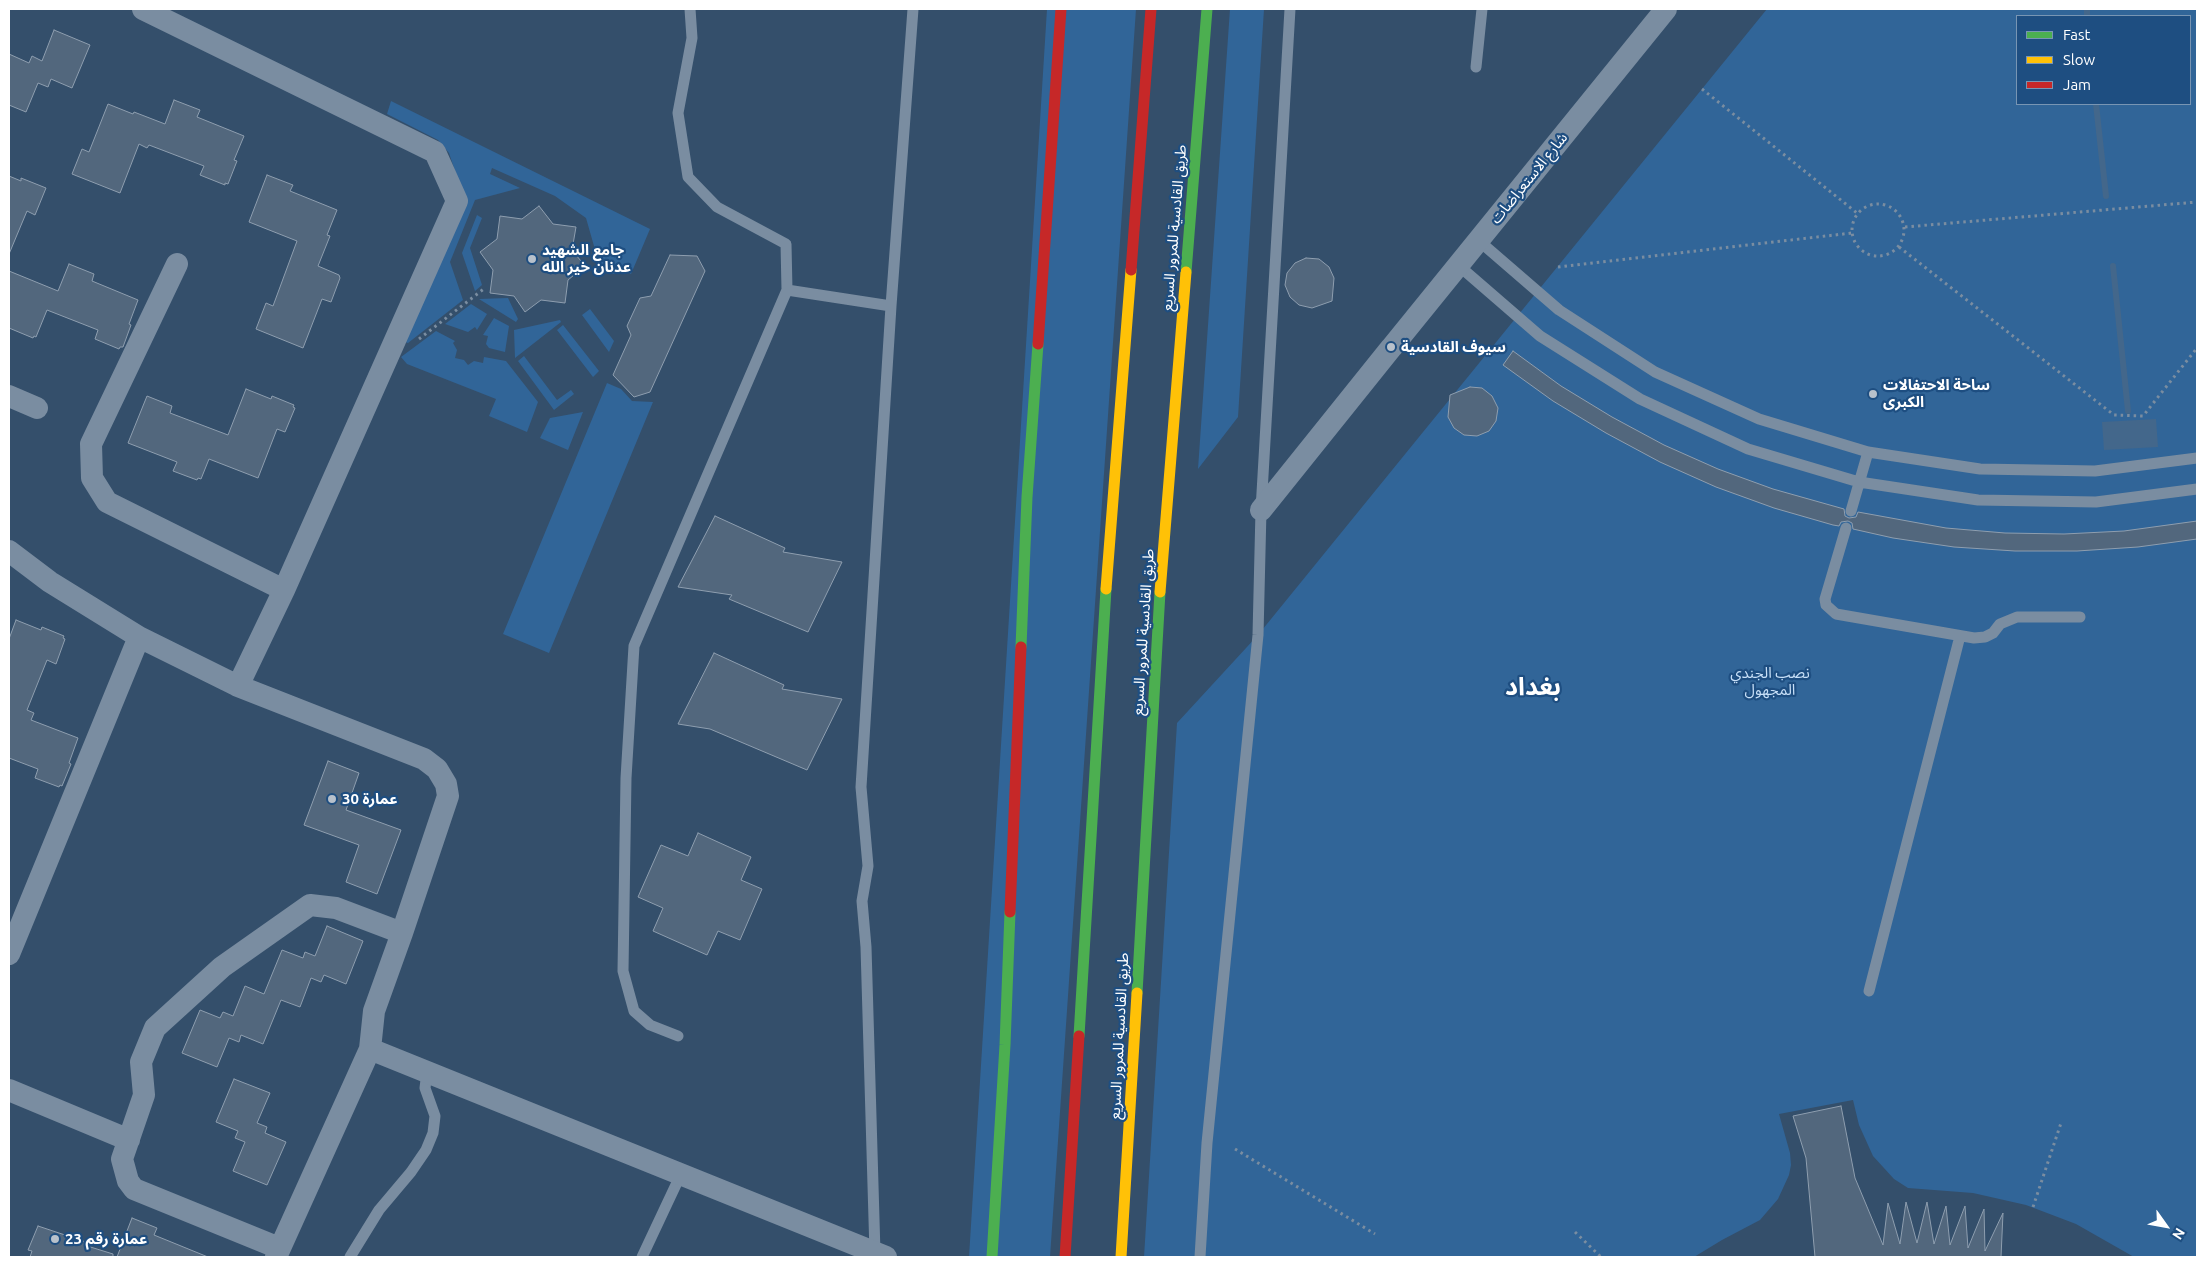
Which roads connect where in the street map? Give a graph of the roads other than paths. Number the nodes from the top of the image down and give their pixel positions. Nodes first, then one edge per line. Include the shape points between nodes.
1 (143, 9) edge
2 (690, 9) edge
3 (913, 9) edge
4 (1061, 9) edge
5 (1151, 9) edge
6 (1207, 9) edge
7 (1290, 9) edge
8 (1482, 9) edge
9 (1666, 9) edge
10 (1476, 67) dead end
11 (1478, 240) junction
12 (177, 264) dead end
13 (1458, 265) junction
14 (787, 290) junction
15 (891, 306) junction
16 (9, 396) edge
17 (36, 408) dead end
18 (1868, 452) junction
19 (2197, 458) edge
20 (1859, 482) junction
21 (2197, 489) edge
22 (1261, 510) junction
23 (1851, 510) dead end
24 (1846, 528) dead end
25 (9, 551) edge
26 (284, 590) junction
27 (2080, 617) dead end
28 (139, 636) junction
29 (1960, 636) junction
30 (238, 686) junction
31 (402, 933) junction
32 (9, 954) edge
33 (1869, 991) dead end
34 (678, 1036) dead end
35 (370, 1049) junction
36 (426, 1072) junction
37 (9, 1090) edge
38 (129, 1140) junction
39 (681, 1174) junction
40 (277, 1253) edge
41 (881, 1255) edge
42 (350, 1257) edge
43 (642, 1257) edge
44 (992, 1257) edge
45 (1065, 1257) edge
46 (1121, 1257) edge
47 (1200, 1257) edge

1 - 26 street via 435,152 457,201
2 - 14 lane via 692,38 678,113 688,177 716,207 786,244
3 - 15 lane
4 - 44 main road via 1027,497 1005,1045
5 - 45 main road via 1106,592
6 - 46 main road, طريق القادسية للمرور السريع via 1160,594
7 - 22 lane
8 - 10 lane
9 - 11 street, شارع الاستعراضات
11 - 13 street, شارع الاستعراضات
11 - 18 lane via 1559,310 1655,372 1759,419
12 - 26 street via 91,444 92,478 107,502
13 - 20 lane via 1540,336 1640,399 1748,449
13 - 22 street, شارع الاستعراضات
14 - 15 lane
14 - 34 lane via 634,646 626,778 623,971 634,1011 650,1025
15 - 41 lane via 861,787 868,866 862,901
16 - 17 street
18 - 19 lane via 1980,469 2095,471
18 - 20 lane
20 - 21 lane via 1978,500 2096,502
20 - 23 lane
22 - 47 lane via 1258,635 1208,1143
24 - 29 lane via 1825,598 1830,610 1836,614
25 - 28 street via 50,582
26 - 30 street
27 - 29 lane via 2017,616 2000,624 1985,637
28 - 30 street
28 - 32 street
29 - 33 lane
30 - 31 street via 424,759 437,769 446,784 448,796
31 - 35 street via 374,1011
31 - 38 street via 336,908 310,905 222,967 155,1028 141,1062 144,1095
35 - 36 street
35 - 40 street
36 - 39 street
36 - 42 lane via 425,1088 434,1116 433,1133 426,1150 378,1210
37 - 38 street
38 - 40 street via 122,1159 134,1190
39 - 41 street
39 - 43 lane

